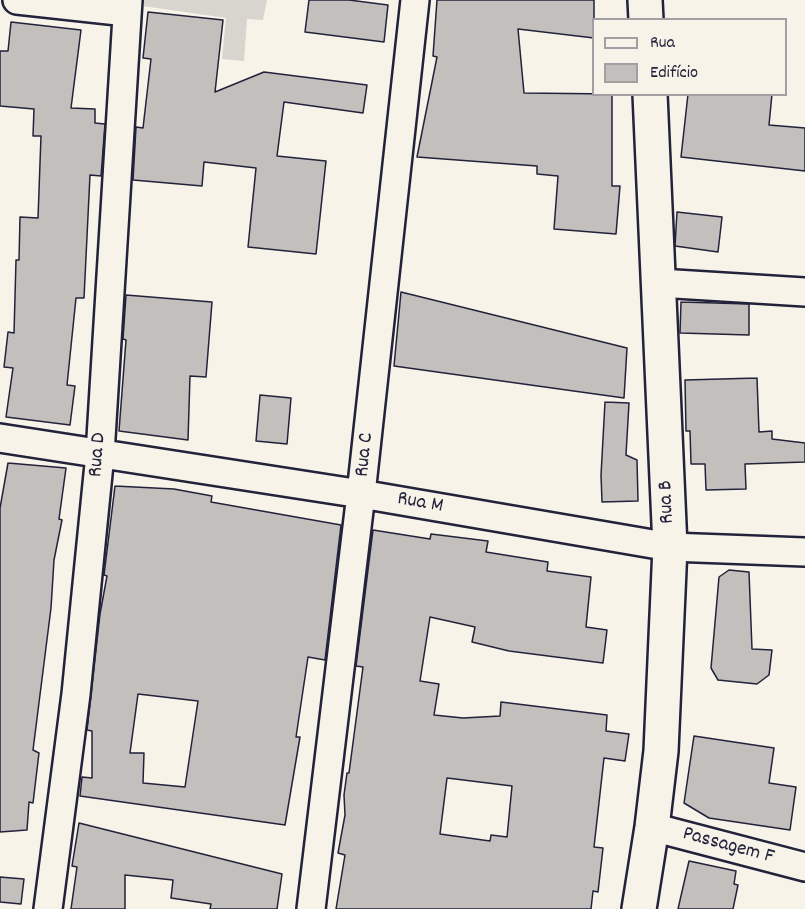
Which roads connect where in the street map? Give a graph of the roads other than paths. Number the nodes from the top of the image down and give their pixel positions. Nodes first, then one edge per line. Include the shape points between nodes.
1 (17, 0) edge
2 (415, 0) edge
3 (645, 0) edge
4 (128, 6) edge
5 (646, 18) edge
6 (650, 96) edge
7 (659, 283) junction
8 (805, 292) edge
9 (0, 438) edge
10 (100, 454) junction
11 (362, 494) junction
12 (670, 547) junction
13 (805, 552) edge
14 (652, 827) junction
15 (805, 867) edge
16 (48, 909) edge
17 (311, 909) edge
18 (639, 909) edge

1 - 4 street
2 - 11 street, Rua C
3 - 5 street
4 - 10 street, Rua D
6 - 7 street, Rua B
7 - 8 street
7 - 12 street, Rua B
9 - 10 street, Rua M
10 - 11 street, Rua M
10 - 16 street, Rua D via 76,694
11 - 12 street, Rua M
11 - 17 street, Rua C
12 - 13 street, Rua M
12 - 14 street, Rua B via 661,751
14 - 15 street, Passagem F
14 - 18 street, Rua B

